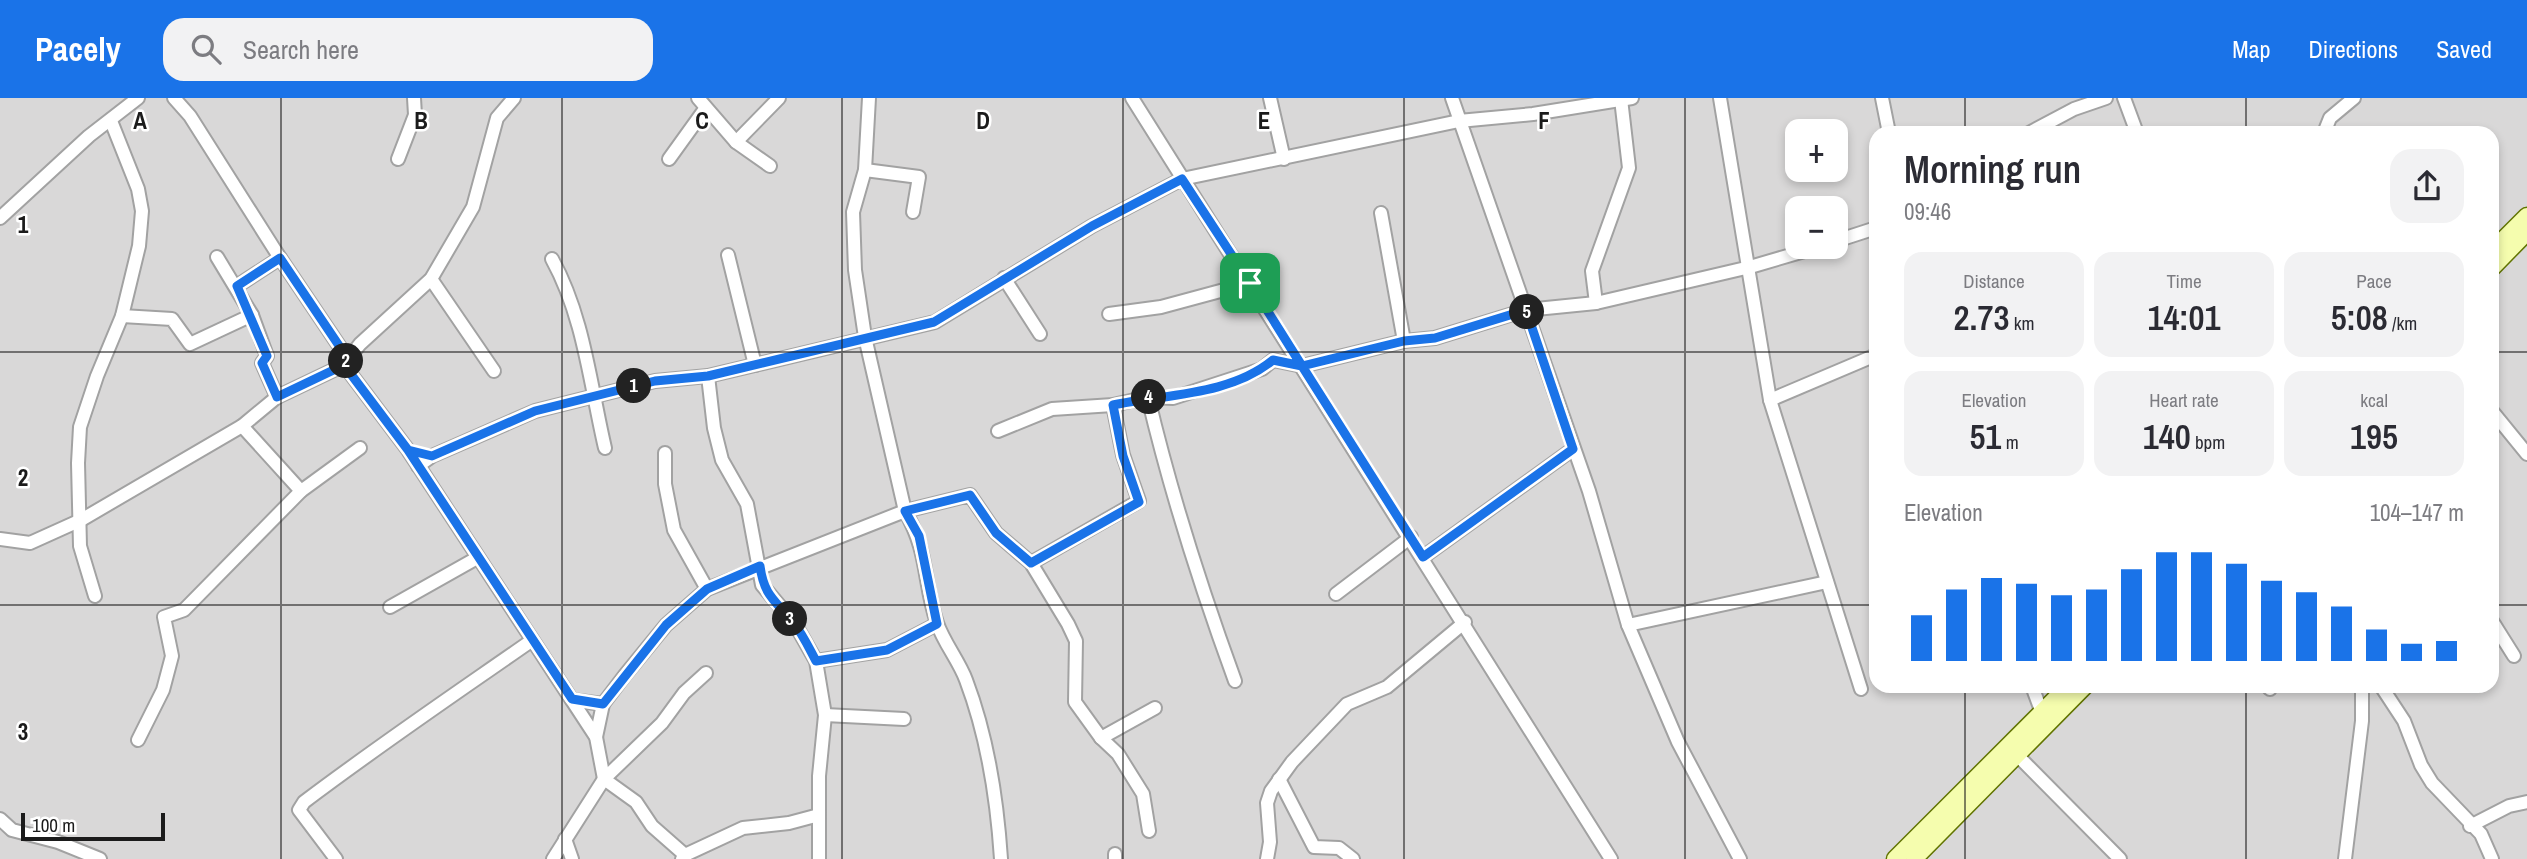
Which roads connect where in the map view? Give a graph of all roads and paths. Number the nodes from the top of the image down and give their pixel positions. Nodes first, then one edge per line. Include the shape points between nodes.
1 (138, 98) edge
2 (174, 98) edge
3 (414, 98) edge
4 (514, 98) edge
5 (779, 98) edge
6 (869, 98) edge
7 (1132, 98) edge
8 (1270, 98) edge
9 (1452, 98) edge
10 (1720, 98) edge
11 (1882, 98) edge
12 (2106, 98) edge
13 (2124, 98) edge
14 (2354, 98) edge
15 (1627, 99) edge
16 (702, 104) edge
17 (111, 121) junction
18 (1459, 121) junction
19 (1888, 126) edge
20 (2042, 126) edge
21 (2134, 126) edge
22 (2327, 126) edge
23 (736, 142) junction
24 (398, 159) dead end
25 (669, 159) dead end
26 (1284, 159) junction
27 (770, 166) dead end
28 (865, 170) junction
29 (1182, 179) junction
30 (912, 212) dead end
31 (1381, 213) dead end
32 (2527, 216) edge
33 (0, 218) edge
34 (1869, 230) edge
35 (2527, 232) edge
36 (1848, 237) edge
37 (2499, 244) edge
38 (728, 255) dead end
39 (217, 257) dead end
40 (1785, 257) edge
41 (280, 258) junction
42 (552, 259) dead end
43 (2499, 261) edge
44 (1750, 267) junction
45 (1004, 278) junction
46 (431, 279) junction
47 (1250, 283) junction
48 (237, 286) junction
49 (1596, 303) junction
50 (1526, 310) junction
51 (1109, 314) dead end
52 (252, 315) junction
53 (122, 316) junction
54 (1040, 334) dead end
55 (865, 337) junction
56 (1404, 341) junction
57 (1869, 358) edge
58 (346, 362) junction
59 (755, 365) junction
60 (1302, 366) junction
61 (494, 371) dead end
62 (708, 376) junction
63 (593, 396) junction
64 (277, 397) junction
65 (1148, 397) junction
66 (1770, 400) junction
67 (1113, 405) junction
68 (2499, 420) edge
69 (242, 426) junction
70 (998, 431) dead end
71 (360, 448) dead end
72 (605, 448) dead end
73 (1573, 449) junction
74 (408, 450) junction
75 (665, 453) dead end
76 (2527, 454) edge
77 (432, 456) junction
78 (418, 466) junction
79 (301, 491) junction
80 (905, 511) junction
81 (81, 520) junction
82 (1411, 537) junction
83 (0, 539) edge
84 (1423, 557) junction
85 (477, 558) junction
86 (1031, 563) junction
87 (760, 566) junction
88 (1827, 582) junction
89 (707, 589) junction
90 (1336, 594) dead end
91 (95, 596) dead end
92 (390, 607) dead end
93 (1465, 622) junction
94 (937, 624) junction
95 (1628, 625) junction
96 (2499, 632) edge
97 (531, 641) junction
98 (2514, 656) dead end
99 (816, 661) junction
100 (706, 673) dead end
101 (1235, 681) dead end
102 (1861, 689) dead end
103 (2035, 693) edge
104 (2061, 693) edge
105 (2078, 693) edge
106 (2362, 693) edge
107 (2386, 693) edge
108 (572, 699) junction
109 (603, 704) junction
110 (1155, 708) dead end
111 (2042, 713) junction
112 (825, 715) junction
113 (904, 719) dead end
114 (596, 737) junction
115 (1101, 738) junction
116 (138, 740) dead end
117 (2017, 755) junction
118 (604, 779) junction
119 (1279, 779) junction
120 (2527, 802) edge
121 (819, 815) junction
122 (0, 819) edge
123 (2470, 826) junction
124 (1149, 831) dead end
125 (565, 839) junction
126 (684, 857) edge
127 (100, 859) edge
128 (335, 859) edge
129 (553, 859) edge
130 (572, 859) edge
131 (819, 859) edge
132 (1001, 859) edge
133 (1267, 859) edge
134 (1353, 859) edge
135 (1611, 859) edge
136 (1740, 859) edge
137 (1895, 859) edge
138 (1914, 859) edge
139 (2120, 859) edge
140 (2345, 859) edge
141 (2493, 859) edge

1 - 17 street
2 - 41 street
3 - 24 street via 415,115
4 - 46 street via 497,118 473,206
5 - 23 street
6 - 28 street
7 - 29 street
8 - 26 street
9 - 18 street
10 - 44 street
11 - 19 street
12 - 20 street
13 - 21 street
14 - 22 street
15 - 18 street
15 - 49 street via 1629,168 1592,271
16 - 23 street
16 - 25 street
17 - 33 street
17 - 53 street via 135,179 142,211 139,246
18 - 26 street
18 - 50 street
23 - 27 street
26 - 29 street
28 - 30 street via 919,177
28 - 55 street via 853,212 855,270
29 - 45 street
29 - 47 street
31 - 56 street
32 - 37 street
34 - 36 street
35 - 43 street
38 - 59 street
39 - 48 street
40 - 44 street
41 - 48 street
41 - 58 street
42 - 63 street via 569,290
44 - 49 street
44 - 66 street
45 - 54 street
45 - 55 street via 934,322
46 - 58 street
46 - 61 street
47 - 51 street via 1161,307
47 - 60 street
48 - 52 street
49 - 50 street
50 - 56 street via 1435,338
50 - 73 street
52 - 53 street via 190,344 172,319
52 - 64 street via 267,356 262,363
53 - 81 street via 80,427
55 - 59 street
55 - 80 street
56 - 60 street
57 - 66 street
58 - 64 street
58 - 74 street
59 - 62 street
60 - 65 street via 1273,360 1262,369 1219,385 1173,398
60 - 82 street
62 - 63 street via 655,381
62 - 87 street via 713,428 722,460 747,504
63 - 72 street
63 - 77 street via 535,411
64 - 69 street
65 - 67 street
65 - 101 street via 1187,542
66 - 88 street
67 - 70 street via 1052,409
67 - 86 street via 1123,456 1139,502
68 - 76 street
69 - 79 street
69 - 81 street
71 - 79 street
73 - 84 street
73 - 95 street
74 - 77 street
74 - 78 street
75 - 89 street via 665,484 674,530
77 - 78 street
78 - 85 street
79 - 116 street via 184,610 164,617 172,656 163,690
80 - 86 street via 970,495 996,533
80 - 87 street
80 - 94 street via 919,536
81 - 83 street via 30,543
81 - 91 street via 80,546
82 - 84 street
82 - 90 street
84 - 93 street
85 - 92 street
85 - 97 street
86 - 115 street via 1076,640 1075,702
87 - 89 street
87 - 99 street via 768,596 795,624
88 - 95 street
88 - 102 street
89 - 109 street via 666,625
93 - 119 street via 1387,687 1347,704
93 - 135 street
94 - 99 street via 887,650
94 - 132 street via 967,682 982,730 993,780
95 - 136 street via 1678,742
96 - 98 street
97 - 108 street
97 - 128 street via 304,802 299,810
99 - 112 street
100 - 118 street
103 - 111 street
104 - 111 street
105 - 117 street
106 - 140 street
107 - 123 street via 2404,721 2432,783
108 - 109 street
108 - 114 street
109 - 114 street
110 - 115 street
111 - 137 street
112 - 113 street
112 - 121 street
114 - 118 street
115 - 124 street via 1118,754 1143,794
117 - 138 street
117 - 139 street
118 - 125 street
118 - 126 street via 636,802 652,826
119 - 133 street via 1267,803
119 - 134 street via 1314,846 1339,848
120 - 123 street
121 - 126 street via 743,828
121 - 131 street
122 - 127 street via 12,830
123 - 141 street via 2482,834
125 - 129 street
125 - 130 street

